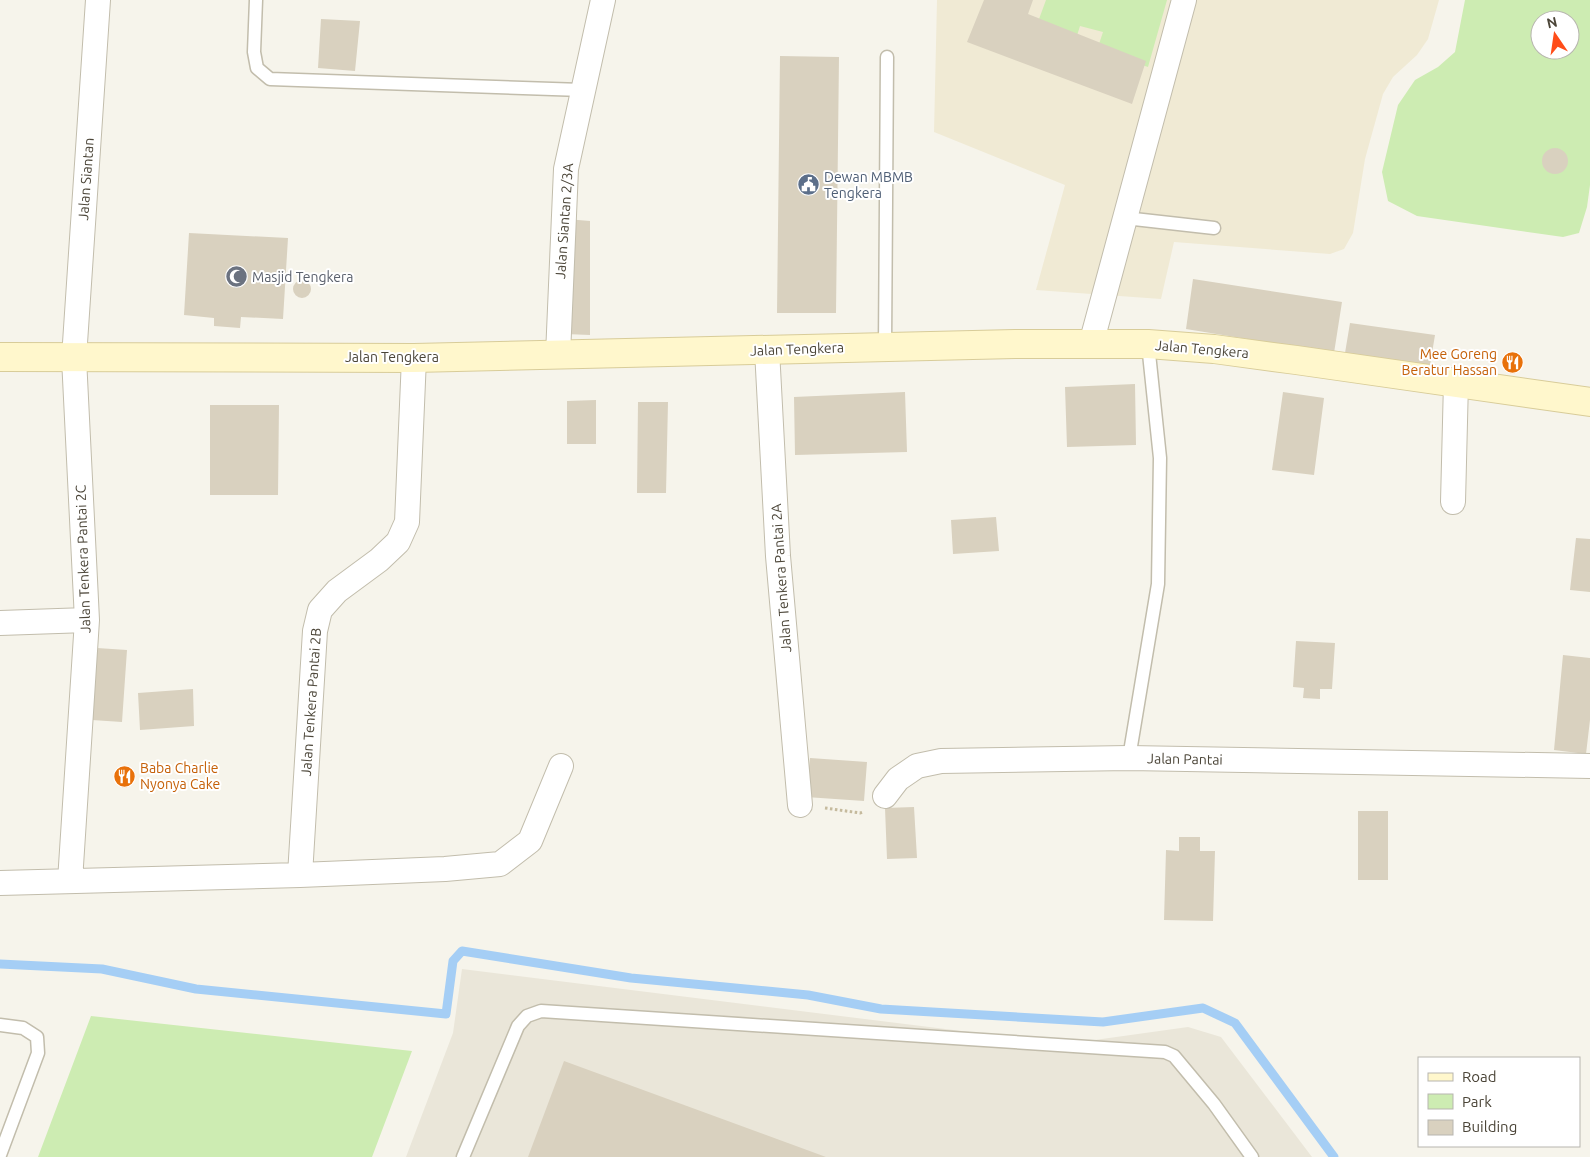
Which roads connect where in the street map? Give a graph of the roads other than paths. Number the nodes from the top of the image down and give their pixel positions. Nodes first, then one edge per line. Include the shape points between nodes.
1 (98, 0) edge
2 (256, 0) edge
3 (603, 0) edge
4 (1184, 0) edge
5 (887, 57) dead end
6 (582, 90) junction
7 (1125, 218) junction
8 (1214, 228) dead end
9 (1091, 344) junction
10 (1148, 344) junction
11 (884, 347) junction
12 (767, 350) junction
13 (558, 355) junction
14 (0, 357) edge
15 (74, 358) junction
16 (414, 358) junction
17 (1456, 382) junction
18 (1590, 402) edge
19 (1453, 502) dead end
20 (87, 620) junction
21 (0, 623) edge
22 (1142, 758) junction
23 (561, 766) dead end
24 (1590, 766) edge
25 (885, 796) road end
26 (800, 805) road end
27 (300, 875) junction
28 (70, 881) junction
29 (0, 883) edge
30 (0, 1025) edge
31 (0, 1155) edge
32 (463, 1157) edge
33 (1252, 1157) edge

1 - 15 street, Jalan Siantan
2 - 6 lane via 254,52 258,68 270,79
3 - 6 street, Jalan Siantan 2/3A
4 - 7 street
5 - 11 lane
6 - 13 street, Jalan Siantan 2/3A via 566,169
7 - 8 lane
7 - 9 street
9 - 10 main road, Jalan Tengkera
9 - 11 main road, Jalan Tengkera
10 - 17 main road, Jalan Tengkera via 1250,354
10 - 22 lane via 1160,458 1158,584
11 - 12 main road, Jalan Tengkera
12 - 13 main road, Jalan Tengkera
12 - 26 street, Jalan Tenkera Pantai 2A via 778,556
13 - 16 main road, Jalan Tengkera
14 - 15 main road, Jalan Tengkera
15 - 16 main road, Jalan Tengkera
15 - 20 street, Jalan Tenkera Pantai 2C
16 - 27 street, Jalan Tenkera Pantai 2B via 407,522 398,542 337,591 320,610 314,631
17 - 18 main road, Jalan Tengkera
17 - 19 street
20 - 21 street
20 - 28 street, Jalan Tenkera Pantai 2C
22 - 24 street, Jalan Pantai
22 - 25 street, Jalan Pantai via 941,761 917,766 898,779
23 - 27 street via 530,841 500,864
27 - 28 street
28 - 29 street
30 - 31 lane via 23,1028 37,1037 38,1053
32 - 33 lane via 518,1026 527,1016 541,1011 1165,1052 1174,1056 1214,1104

